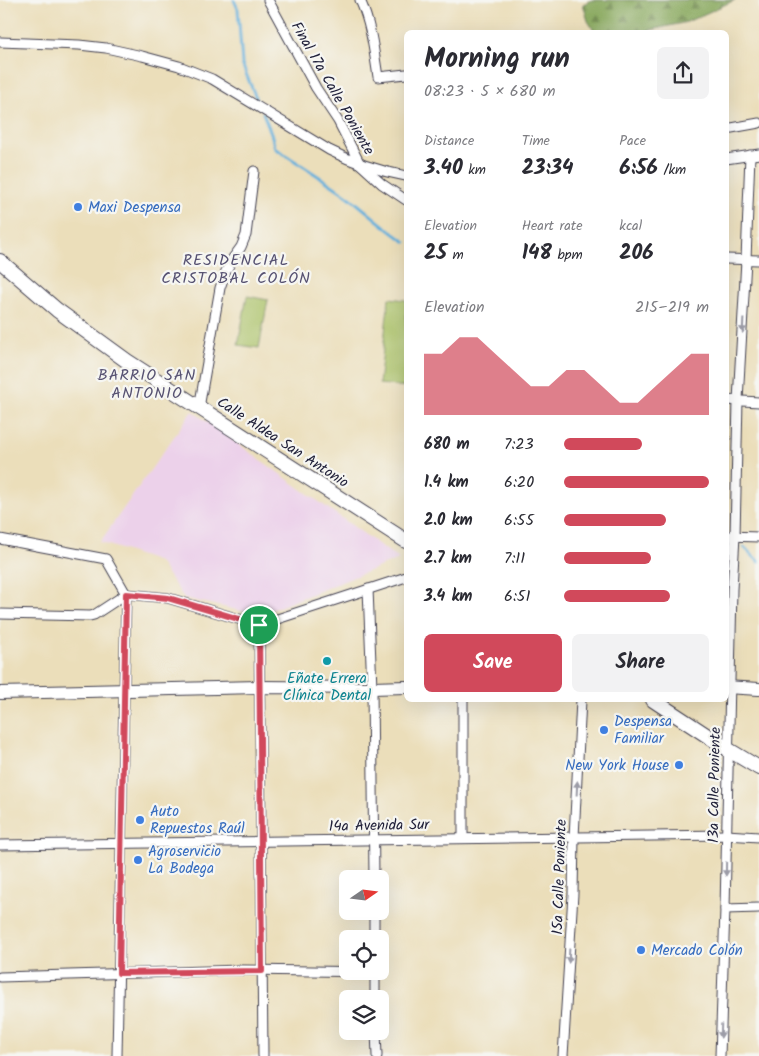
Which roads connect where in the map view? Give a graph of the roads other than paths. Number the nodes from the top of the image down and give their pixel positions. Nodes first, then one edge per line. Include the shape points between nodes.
1 (268, 0) edge
2 (360, 0) edge
3 (0, 42) edge
4 (404, 74) edge
5 (759, 123) edge
6 (729, 128) edge
7 (754, 155) edge
8 (729, 159) edge
9 (360, 164) junction
10 (254, 172) dead end
11 (404, 176) edge
12 (404, 199) edge
13 (729, 259) edge
14 (746, 260) junction
15 (759, 260) edge
16 (0, 261) edge
17 (729, 400) edge
18 (738, 400) junction
19 (759, 402) edge
20 (199, 408) junction
21 (731, 536) edge
22 (759, 537) edge
23 (0, 539) edge
24 (404, 540) edge
25 (404, 578) edge
26 (368, 589) junction
27 (126, 594) junction
28 (0, 614) edge
29 (259, 625) junction
30 (729, 662) edge
31 (259, 686) junction
32 (404, 687) edge
33 (729, 687) edge
34 (372, 688) junction
35 (759, 689) edge
36 (125, 690) junction
37 (0, 693) edge
38 (462, 702) edge
39 (581, 702) edge
40 (656, 702) edge
41 (728, 702) edge
42 (729, 750) junction
43 (759, 768) edge
44 (726, 835) junction
45 (574, 837) junction
46 (759, 837) edge
47 (463, 838) junction
48 (374, 839) junction
49 (261, 841) junction
50 (121, 843) junction
51 (0, 845) edge
52 (374, 870) edge
53 (759, 908) edge
54 (725, 909) junction
55 (262, 971) junction
56 (339, 972) edge
57 (119, 973) junction
58 (0, 977) edge
59 (376, 1040) edge
60 (117, 1056) edge
61 (263, 1056) edge
62 (377, 1056) edge
63 (563, 1056) edge
64 (720, 1056) edge

1 - 9 street, Final 17a Calle Poniente
2 - 4 street via 372,40 378,77
3 - 9 street via 106,48 179,66 212,79 329,150
5 - 6 street
7 - 8 street
7 - 14 street, 13a Calle Poniente
9 - 11 street
9 - 12 street, Final 17a Calle Poniente
10 - 20 street via 246,235 223,279
13 - 14 street
14 - 15 street
14 -> 18 street, 13a Calle Poniente
16 - 20 main road, Calle Aldea San Antonio via 80,327
17 - 18 street
18 - 19 street
18 - 21 street, 13a Calle Poniente
20 - 24 main road, Calle Aldea San Antonio
21 - 22 street
21 - 30 street, 13a Calle Poniente
23 - 27 street via 106,559
25 - 26 street
26 - 29 street
26 - 34 street
27 - 28 street via 90,616
27 - 29 street via 168,598
27 - 36 street
29 - 31 street
31 - 34 street
31 - 36 street
31 - 49 street
32 - 34 street
33 - 35 street
34 - 48 street
36 - 37 street
36 - 50 street
38 - 47 street
45 -> 39 street, 15a Calle Poniente
40 - 42 main road
41 - 42 street, 13a Calle Poniente
42 - 43 main road
42 - 44 street, 13a Calle Poniente
44 - 45 street, 14a Avenida Sur
44 - 46 street, 14a Avenida Sur
44 -> 54 street, 13a Calle Poniente
45 - 47 street, 14a Avenida Sur
45 -> 63 street, 15a Calle Poniente
47 - 48 street, 14a Avenida Sur
48 - 49 street, 14a Avenida Sur
48 - 52 street
49 - 50 street, 14a Avenida Sur
49 - 55 street
50 - 51 street, 14a Avenida Sur
50 - 57 street
53 - 54 street
54 -> 64 street, 13a Calle Poniente
55 - 56 street
55 - 57 street
55 - 61 street
57 - 58 street
57 - 60 street
59 - 62 street

